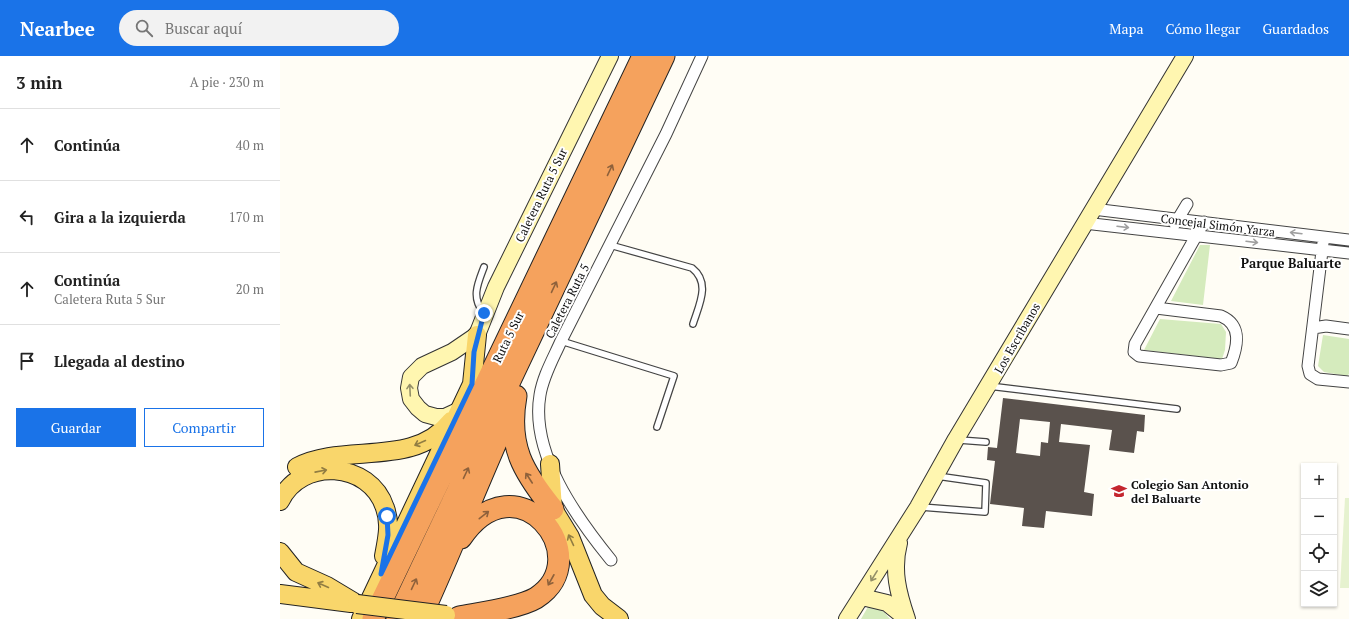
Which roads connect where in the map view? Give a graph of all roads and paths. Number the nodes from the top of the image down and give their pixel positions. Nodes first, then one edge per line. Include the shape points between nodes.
1 (610, 56) edge
2 (664, 56) edge
3 (702, 56) edge
4 (1185, 56) edge
5 (641, 59) edge
6 (1188, 204) dead end
7 (1093, 209) junction
8 (1178, 219) junction
9 (1204, 222) junction
10 (1084, 223) junction
11 (1170, 233) junction
12 (1197, 236) junction
13 (1324, 237) junction
14 (1349, 240) edge
15 (610, 245) junction
16 (1322, 250) junction
17 (1349, 253) edge
18 (484, 267) dead end
19 (1156, 308) junction
20 (484, 313) junction
21 (537, 322) junction
22 (693, 324) dead end
23 (1313, 328) junction
24 (1349, 329) edge
25 (477, 335) junction
26 (561, 341) junction
27 (1349, 382) edge
28 (472, 384) junction
29 (988, 386) junction
30 (516, 396) junction
31 (1177, 409) dead end
32 (460, 410) junction
33 (657, 427) dead end
34 (956, 439) junction
35 (986, 442) dead end
36 (550, 464) junction
37 (936, 476) junction
38 (280, 480) edge
39 (280, 501) edge
40 (918, 507) junction
41 (553, 509) junction
42 (453, 518) dead end
43 (903, 532) junction
44 (437, 534) junction
45 (280, 552) edge
46 (450, 555) junction
47 (610, 560) dead end
48 (381, 574) junction
49 (280, 594) edge
50 (862, 597) junction
51 (309, 598) junction
52 (280, 599) edge
53 (359, 611) edge
54 (458, 618) edge
55 (374, 619) edge
56 (397, 619) edge
57 (420, 619) edge
58 (619, 619) edge
59 (847, 619) edge
60 (907, 619) edge

1 - 20 main road, Caletera Ruta 5 Sur
21 -> 2 highway, Ruta 5 Sur
3 - 15 street, Caletera Ruta 5
4 - 7 main road, Los Escribanos
5 - 28 highway via 595,139 516,289
5 - 55 highway, Ruta 5 Sur
6 - 8 street
7 - 8 street, Concejal Simón Yarza
7 - 10 main road, Los Escribanos
8 - 9 street, Concejal Simón Yarza
8 - 11 street
9 - 12 street
13 -> 9 street, Concejal Simón Yarza
10 -> 11 street, Concejal Simón Yarza
10 - 29 main road, Los Escribanos
11 - 12 street, Concejal Simón Yarza
12 -> 16 street, Concejal Simón Yarza
12 - 19 street
13 - 14 street, Concejal Simón Yarza
13 - 16 street
15 - 22 lane via 696,270 703,288
15 - 26 street, Caletera Ruta 5
16 - 17 street, Concejal Simón Yarza
16 - 23 street
18 - 20 lane via 476,295
19 - 19 street via 1221,316 1230,320 1237,336 1231,363 1221,365 1139,356 1134,352 1135,344
20 - 25 main road, Caletera Ruta 5 Sur
21 - 30 highway
44 -> 21 highway, Ruta 5 Sur
23 - 24 street via 1326,326
23 - 27 street via 1308,366 1310,374 1318,379
25 - 28 main road
32 -> 25 main road via 445,417 425,414 411,399 409,383 418,369 452,352
26 - 33 lane via 674,376
26 - 36 street, Caletera Ruta 5 via 546,374 540,397 541,431
28 - 32 main road
29 - 31 lane
29 - 34 main road, Los Escribanos
41 -> 30 highway via 528,477 519,458 513,428
30 - 46 highway via 464,508
32 -> 38 main road via 442,430 421,444 391,452 317,458 296,467
32 - 48 main road
34 - 35 lane
34 - 37 main road, Los Escribanos
36 - 41 main road
36 - 47 street, Caletera Ruta 5 via 575,511
37 - 40 main road, Los Escribanos
37 - 40 lane via 986,483 985,512
39 -> 48 main road via 294,483 318,471 345,471 362,478 379,494 387,516 388,535
40 - 43 main road, Los Escribanos
58 -> 41 main road via 593,595 570,537
42 - 44 lane
43 -> 50 main road, Los Escribanos
43 - 60 main road via 896,559 896,581
56 -> 44 highway, Ruta 5 Sur
53 -> 45 main road via 327,586 296,572
46 -> 54 highway via 465,533 482,516 488,511 505,507 523,509 538,517 550,530 557,545 556,570 549,585 537,597 530,601
46 - 57 highway
48 - 53 main road
49 - 51 main road
50 - 59 main road, Los Escribanos
50 - 60 main road via 887,603
51 - 52 main road
51 - 53 main road
53 - 54 main road, bridge

